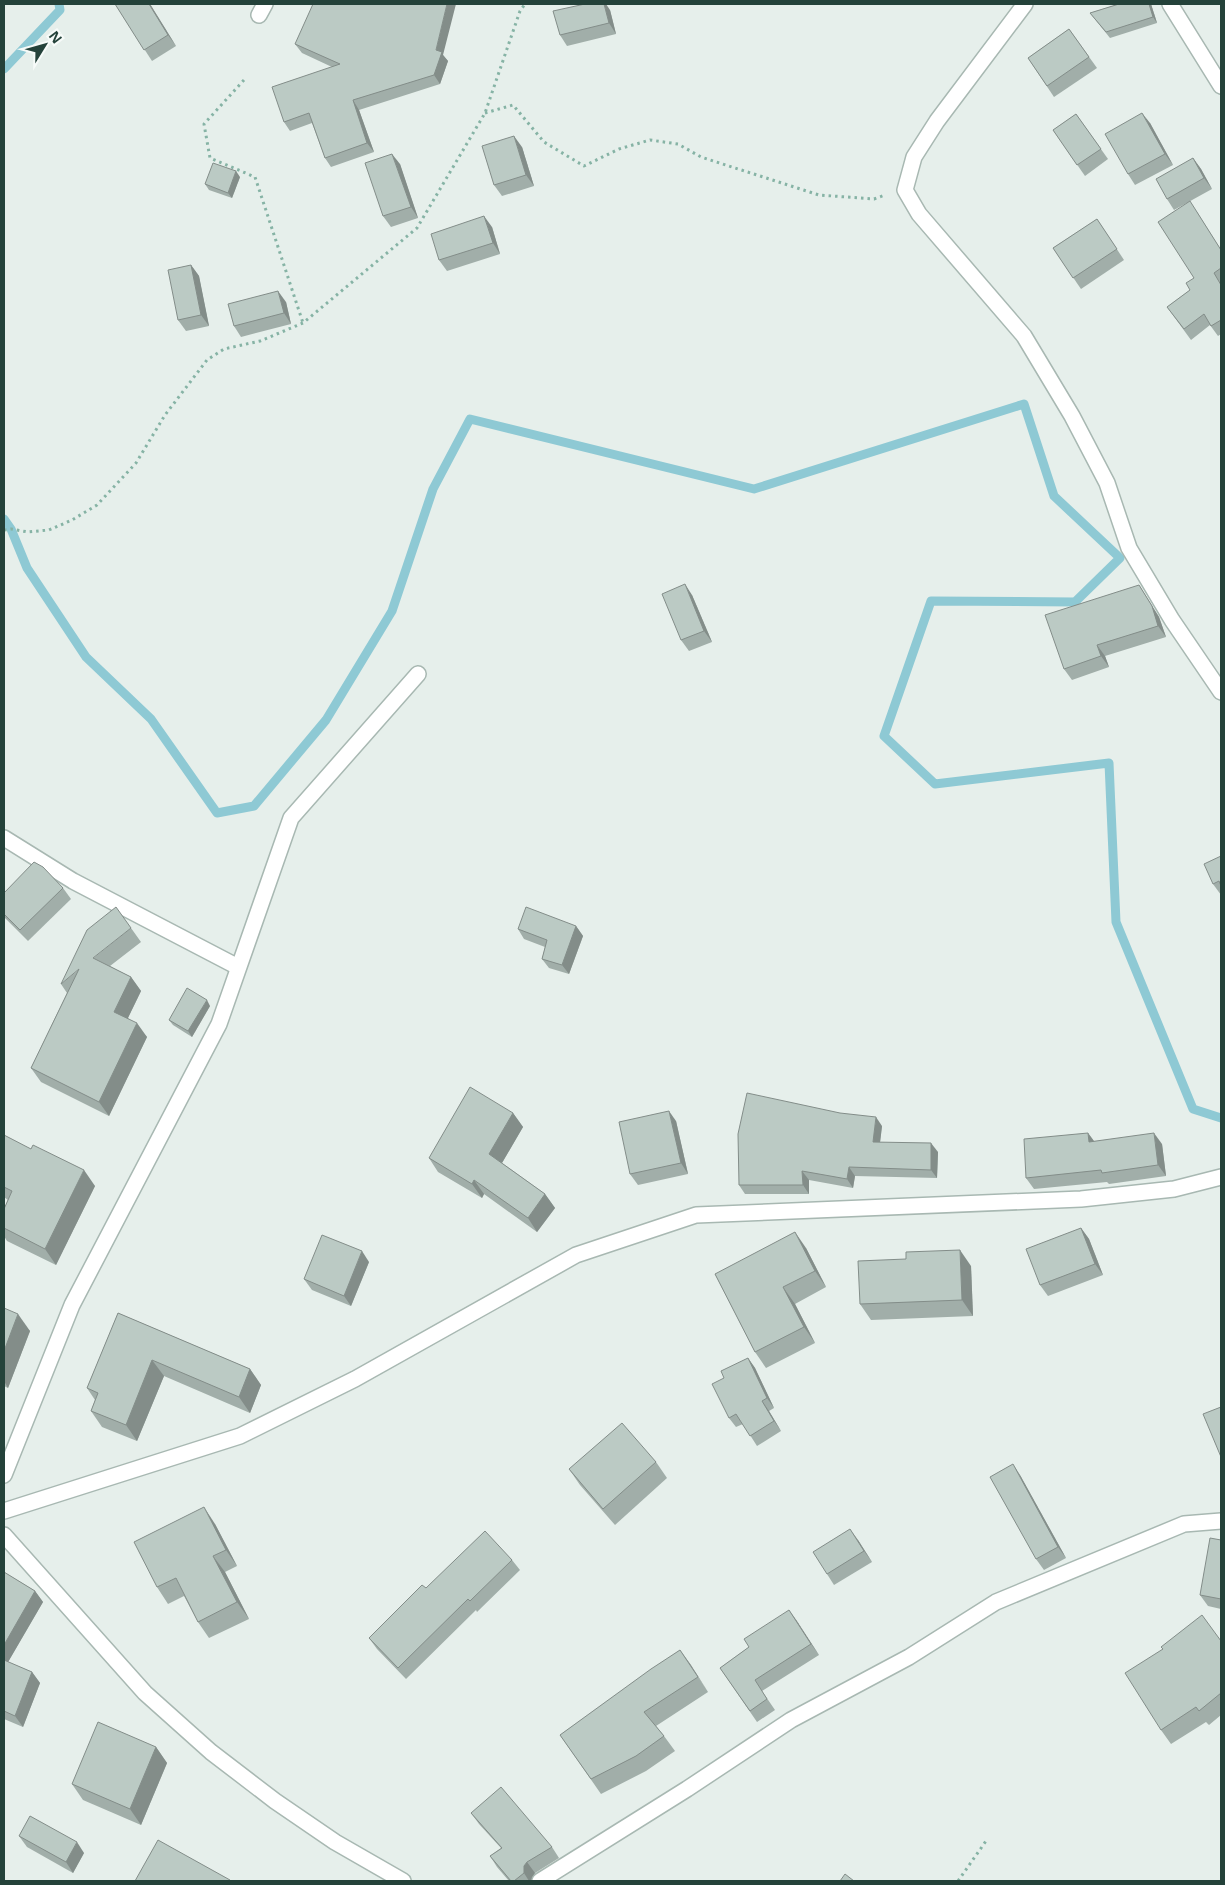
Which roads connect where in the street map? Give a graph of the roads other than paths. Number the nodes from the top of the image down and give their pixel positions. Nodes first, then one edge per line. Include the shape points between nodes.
1 (1025, 4) edge
2 (1170, 4) edge
3 (1221, 86) edge
4 (418, 674) dead end
5 (1221, 692) edge
6 (4, 838) edge
7 (238, 967) junction
8 (1218, 1177) edge
9 (4, 1475) edge
10 (4, 1511) edge
11 (1221, 1521) edge
12 (4, 1535) edge
13 (403, 1881) edge
14 (540, 1881) edge

1 - 5 street via 937,120 914,157 905,190 920,214 1024,336 1107,483 1129,548 1172,620
2 - 3 street
4 - 7 street via 291,818
6 - 7 street via 73,880
7 - 9 street via 219,1024 72,1305
8 - 10 street via 1174,1189 1081,1198 696,1215 576,1255 355,1379 240,1436
11 - 14 street via 1184,1524 996,1602 908,1657 791,1720
12 - 13 street via 145,1693 211,1752 327,1836

